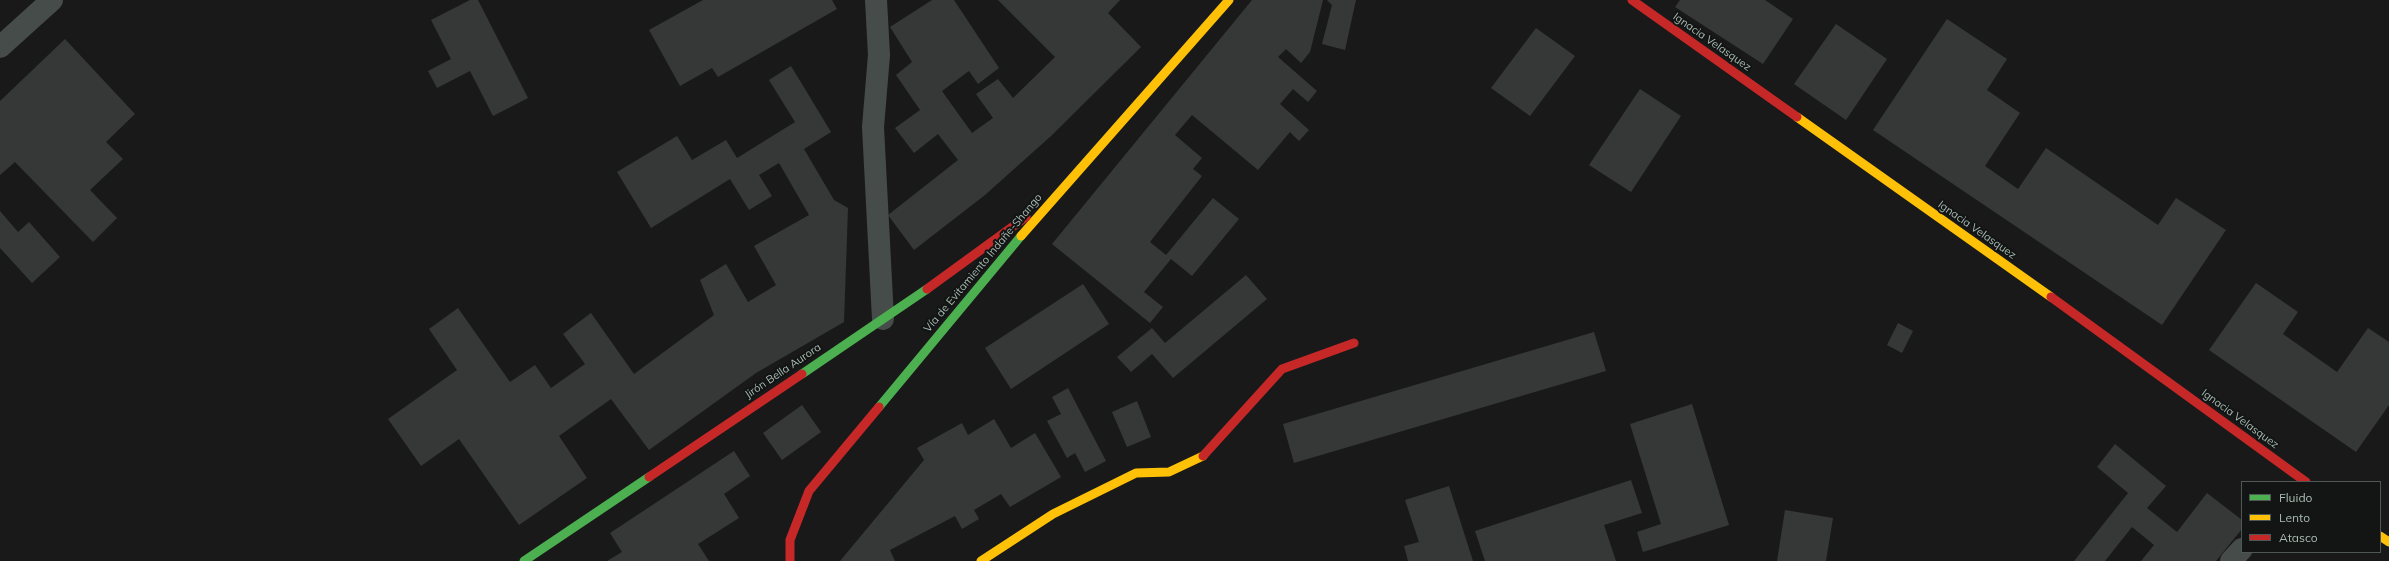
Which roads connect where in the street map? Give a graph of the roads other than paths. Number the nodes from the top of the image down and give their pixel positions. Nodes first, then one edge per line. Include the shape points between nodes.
1 (52, 0) edge
2 (876, 0) edge
3 (1229, 0) edge
4 (1632, 0) edge
5 (0, 47) edge
6 (1053, 198) junction
7 (883, 318) junction
8 (1354, 343) dead end
9 (2304, 481) edge
10 (2241, 550) edge
11 (524, 561) edge
12 (790, 561) edge
13 (981, 561) edge
14 (2231, 561) edge

1 - 5 street
2 - 7 street via 879,55 873,127
3 - 6 main road, Vía de Evitamiento Indañe-Shango
4 - 9 main road, Ignacia Velasquez via 2058,302
6 - 7 main road, Jirón Bella Aurora
6 - 12 main road, Vía de Evitamiento Indañe-Shango via 809,491 790,540
7 - 11 main road, Jirón Bella Aurora
8 - 13 main road via 1282,369 1202,457 1169,472 1136,473 1053,514
10 - 14 street

